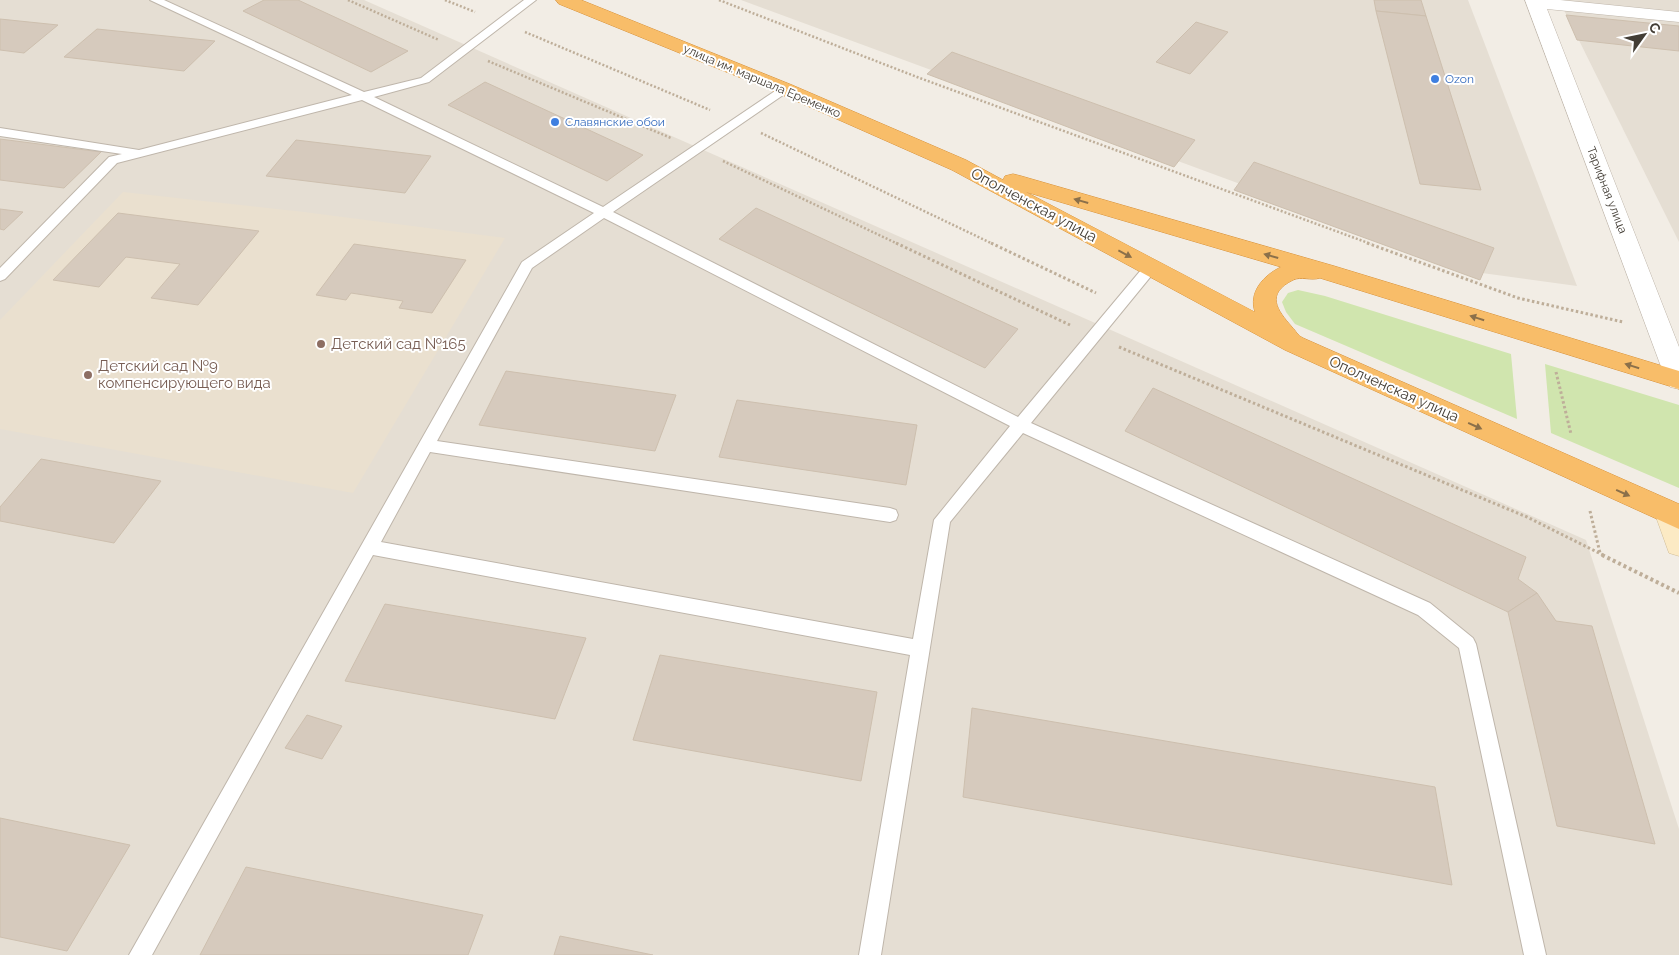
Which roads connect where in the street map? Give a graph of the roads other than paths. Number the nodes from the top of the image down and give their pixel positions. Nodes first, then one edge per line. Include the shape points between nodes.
1 (155, 0) edge
2 (531, 0) edge
3 (564, 0) edge
4 (1535, 2) edge
5 (1679, 17) edge
6 (786, 90) junction
7 (363, 96) junction
8 (0, 132) edge
9 (141, 153) junction
10 (959, 165) junction
11 (604, 213) junction
12 (1151, 268) junction
13 (1326, 272) junction
14 (0, 276) edge
15 (1294, 344) junction
16 (1679, 380) edge
17 (1021, 425) junction
18 (425, 445) junction
19 (890, 515) dead end
20 (1674, 515) edge
21 (1679, 544) edge
22 (368, 547) junction
23 (920, 649) junction
24 (140, 955) edge
25 (870, 955) edge
26 (1535, 955) edge

1 - 7 lane
2 - 7 lane via 425,80
3 - 6 highway, улица им. маршала Еременко
4 - 5 street
4 - 16 street, Тарифная улица
6 - 10 highway, улица им. маршала Еременко
6 - 11 lane
7 - 9 lane
7 - 11 lane
8 - 9 lane
9 - 14 lane via 113,160
10 -> 12 highway, Ополченская улица
13 -> 10 highway, Ополченская улица
11 - 17 lane
11 - 18 lane via 527,265
12 - 15 highway, Ополченская улица
12 - 17 lane
13 - 15 highway via 1294,271 1279,278 1265,296 1264,305 1270,320
16 -> 13 highway, Ополченская улица
15 -> 20 highway, Ополченская улица
17 - 23 lane via 942,520
17 - 26 lane via 1424,609 1467,644
18 - 19 lane
18 - 22 lane
20 - 21 street
22 - 23 lane
22 - 24 lane
23 - 25 lane

